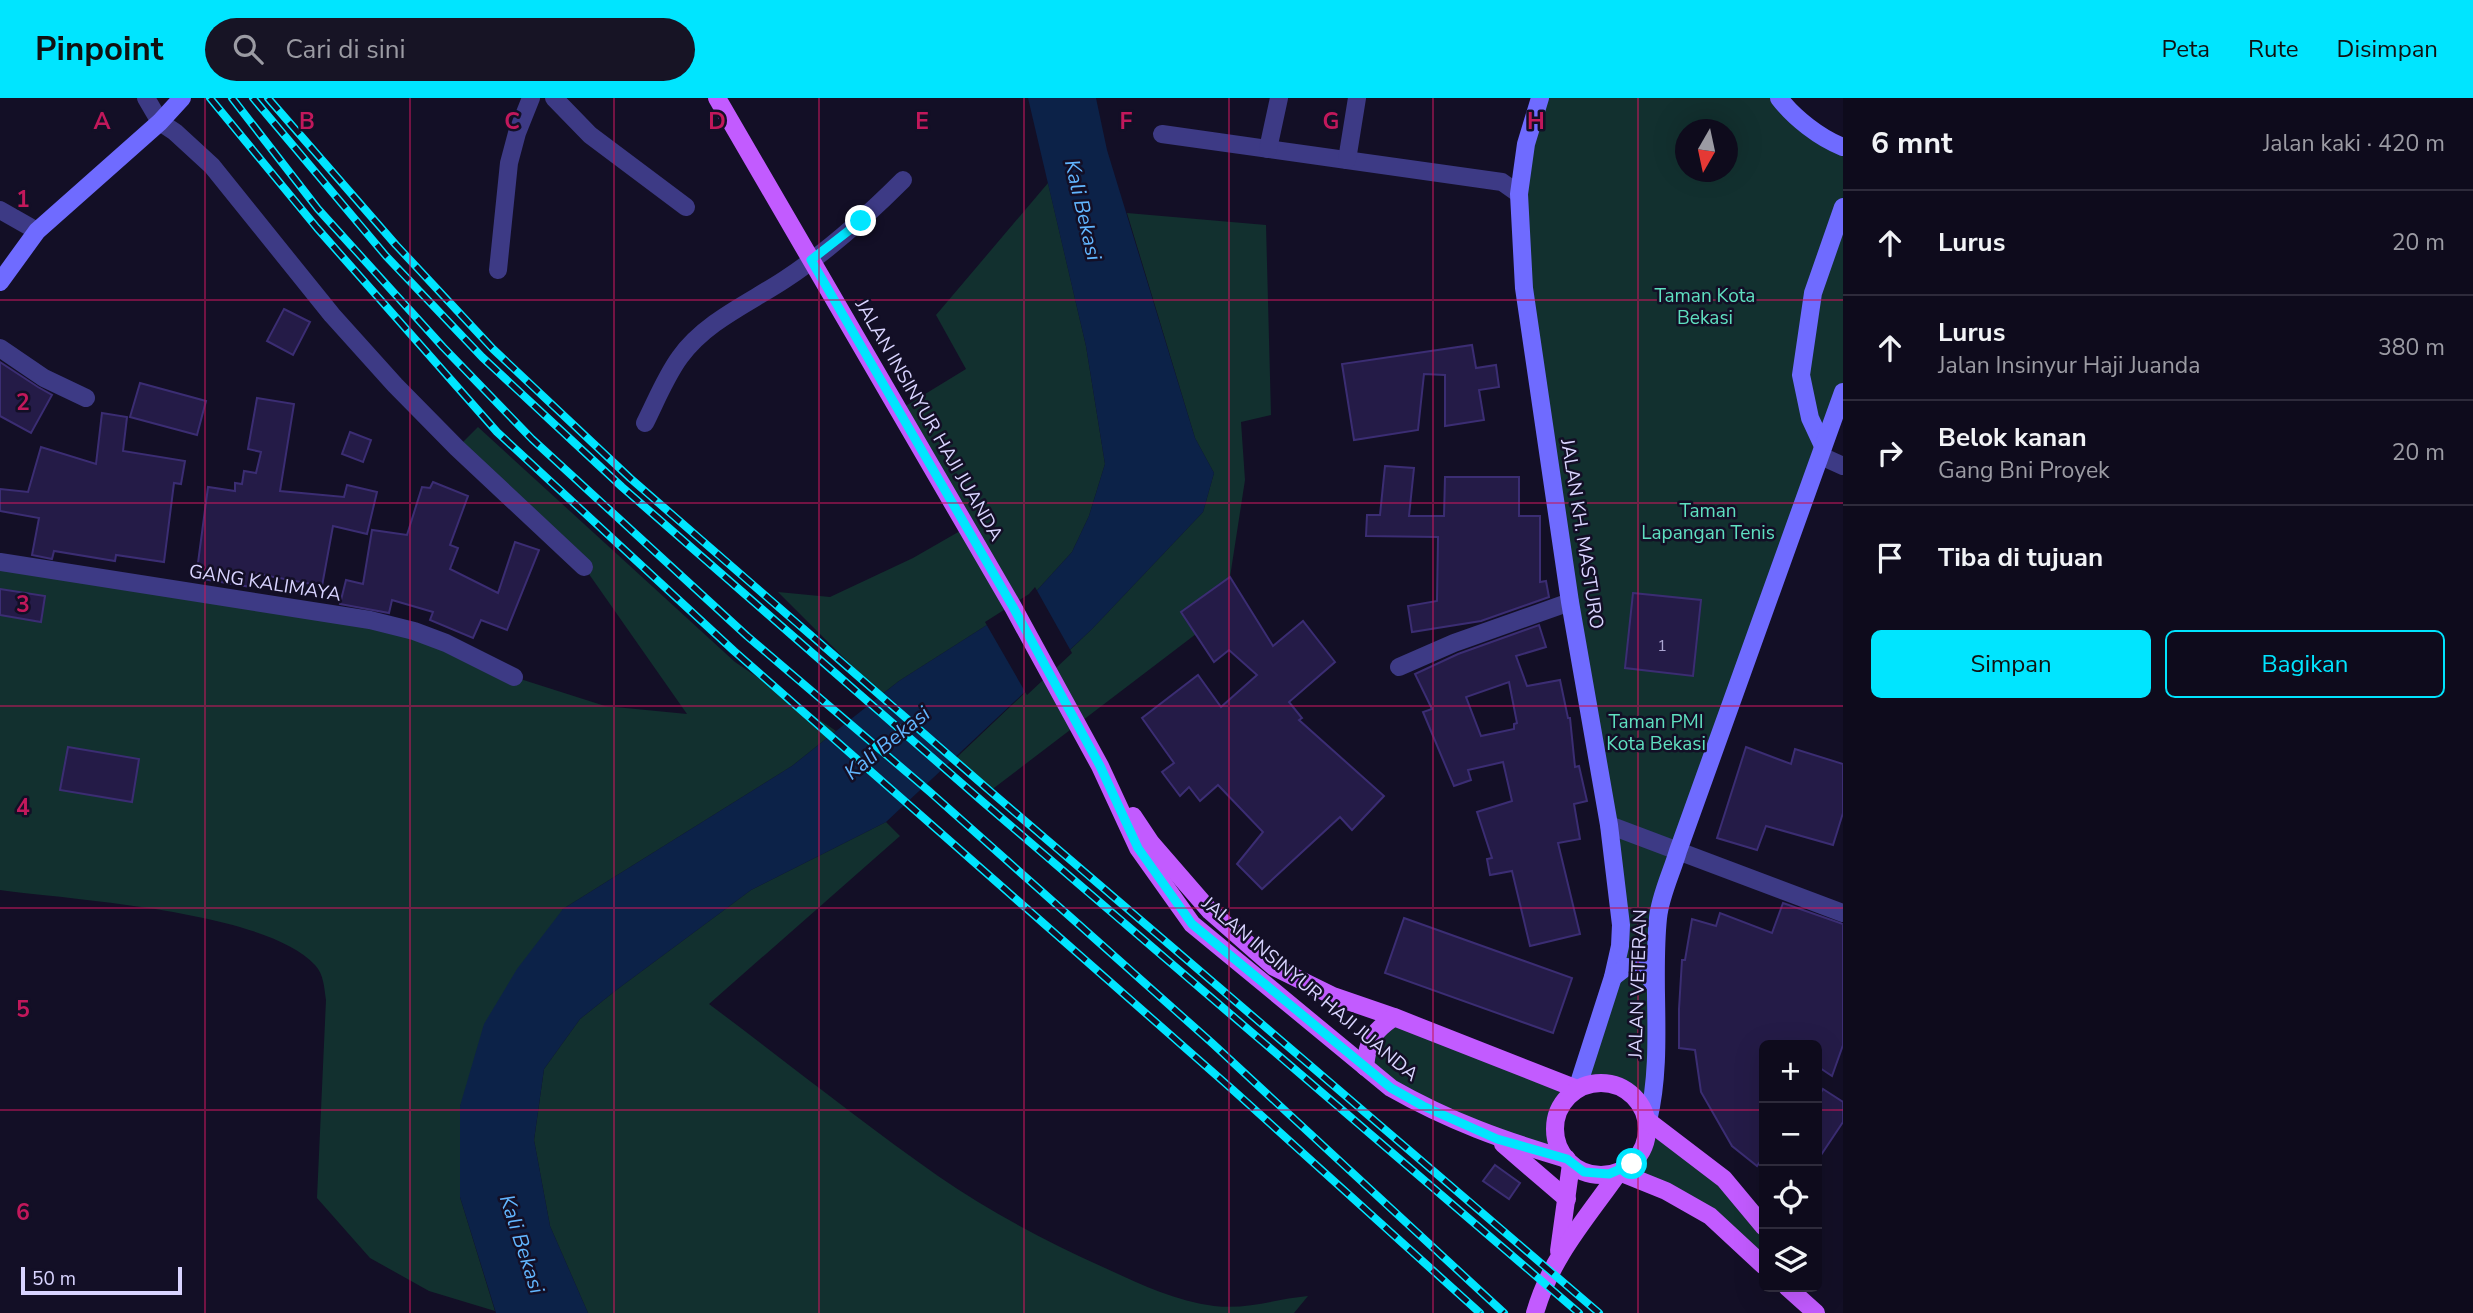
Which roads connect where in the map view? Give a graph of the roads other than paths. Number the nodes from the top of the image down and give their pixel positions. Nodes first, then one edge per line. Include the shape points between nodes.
1 (146, 98) edge
2 (182, 98) edge
3 (531, 98) edge
4 (554, 98) edge
5 (717, 98) edge
6 (1279, 98) edge
7 (1357, 98) edge
8 (1539, 98) edge
9 (1779, 98) edge
10 (160, 122) junction
11 (1163, 134) dead end
12 (1843, 147) edge
13 (1268, 149) junction
14 (1347, 160) junction
15 (903, 180) dead end
16 (1519, 194) junction
17 (686, 207) dead end
18 (1843, 207) edge
19 (0, 210) edge
20 (37, 231) junction
21 (811, 260) junction
22 (498, 270) dead end
23 (0, 282) edge
24 (0, 348) edge
25 (1843, 392) edge
26 (86, 398) dead end
27 (645, 424) dead end
28 (1822, 451) junction
29 (1843, 466) edge
30 (0, 562) edge
31 (584, 567) dead end
32 (1570, 602) junction
33 (1399, 667) dead end
34 (513, 677) dead end
35 (1100, 766) junction
36 (1609, 825) junction
37 (1678, 851) junction
38 (1843, 913) edge
39 (1613, 977) junction
40 (1655, 985) junction
41 (1394, 1017) junction
42 (1365, 1067) junction
43 (1577, 1089) junction
44 (1648, 1121) junction
45 (1497, 1139) junction
46 (1569, 1162) junction
47 (1619, 1172) junction
48 (1567, 1199) junction
49 (1759, 1221) edge
50 (1559, 1254) junction
51 (1759, 1261) edge
52 (1793, 1292) edge
53 (1810, 1292) edge
54 (1535, 1313) edge
55 (1816, 1313) edge
56 (1822, 1313) edge

1 - 10 street
2 - 10 street
3 - 22 street via 509,163
4 - 17 street via 590,135
5 - 21 main road, JALAN INSINYUR HAJI JUANDA
6 - 13 street
7 - 14 street
8 - 16 street, JALAN KH. MASTURO via 1525,144
9 - 12 street via 1789,111
10 - 20 street
10 - 31 street via 212,166 395,385
11 - 13 street
13 - 14 street
14 - 16 street via 1502,182
15 - 21 street
16 - 32 street, JALAN KH. MASTURO via 1524,288
18 - 28 street via 1813,293 1801,375
19 - 20 street
20 - 23 street
21 - 27 street via 699,337 681,355
21 - 35 main road, JALAN INSINYUR HAJI JUANDA via 951,498
24 - 26 street via 44,378
25 - 28 street, JALAN VETERAN
28 - 29 street
28 - 37 street, JALAN VETERAN
30 - 34 street, GANG KALIMAYA via 370,620 446,643
32 - 33 street
32 - 36 street, JALAN KH. MASTURO
35 - 41 main road, JALAN INSINYUR HAJI JUANDA via 1151,843 1210,911 1248,946 1274,967 1333,996
35 - 42 main road, JALAN INSINYUR HAJI JUANDA via 1138,848 1192,924
36 - 37 street
36 - 39 street, JALAN KH. MASTURO via 1621,925
37 - 38 street
37 - 40 street, JALAN VETERAN via 1658,915
39 - 40 street via 1626,967 1642,968
39 - 43 street, JALAN KH. MASTURO
40 - 44 street, JALAN VETERAN via 1655,1094
41 - 42 main road via 1367,1043
41 - 43 main road, JALAN INSINYUR HAJI JUANDA
42 - 45 main road, JALAN INSINYUR HAJI JUANDA via 1423,1106
43 - 44 main road via 1594,1082 1619,1085 1639,1101
43 - 46 main road via 1560,1107 1555,1127
44 - 47 main road via 1644,1149
44 - 49 main road via 1724,1179
45 - 46 main road, JALAN INSINYUR HAJI JUANDA
45 - 48 main road
46 - 47 main road via 1584,1172
46 - 48 main road
47 - 50 main road
47 - 51 main road via 1710,1216
48 - 50 main road
50 - 54 main road
52 - 55 main road
53 - 56 main road

